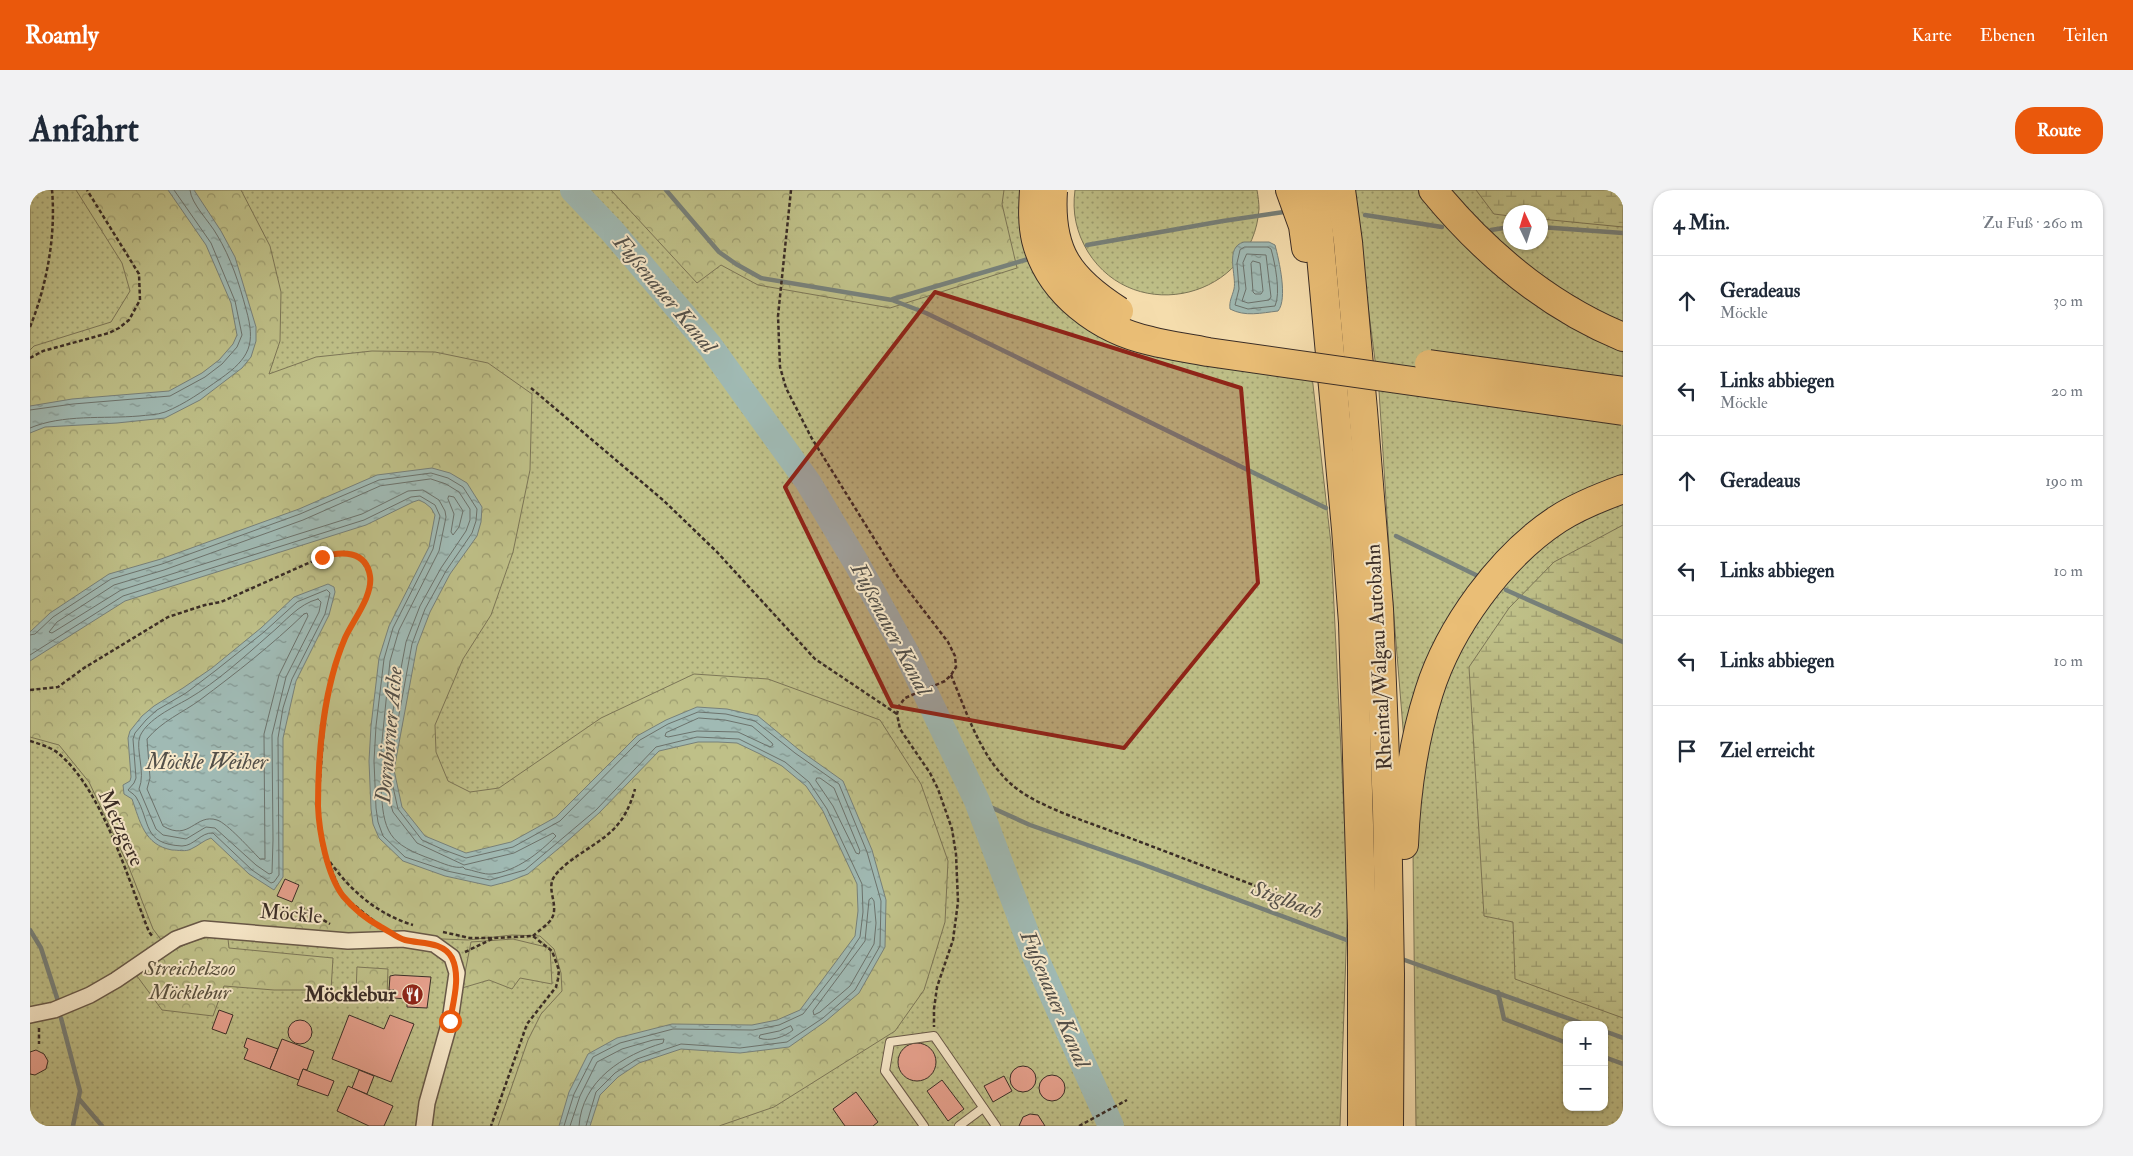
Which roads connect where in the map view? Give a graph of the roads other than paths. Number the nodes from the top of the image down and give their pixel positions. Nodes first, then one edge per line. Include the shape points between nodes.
1 (1034, 190) edge
2 (1053, 190) edge
3 (1290, 190) edge
4 (1315, 190) edge
5 (1341, 190) edge
6 (1433, 190) edge
7 (1623, 337) edge
8 (1623, 391) edge
9 (1623, 411) edge
10 (1336, 412) junction
11 (1623, 489) edge
12 (1390, 927) junction
13 (30, 1015) edge
14 (983, 1108) junction
15 (424, 1126) edge
16 (924, 1126) edge
17 (959, 1126) edge
18 (996, 1126) edge
19 (1362, 1126) edge
20 (1389, 1126) edge

1 - 9 highway, bridge via 1036,240 1048,271 1073,302 1108,326 1149,341 1208,352
2 - 8 highway, bridge via 1051,215 1058,247 1071,270 1093,294 1120,312 1157,326
3 - 10 highway via 1303,226 1318,334
4 - 10 highway, Rheintal/Walgau Autobahn
5 - 12 highway, Rheintal/Walgau Autobahn via 1361,380 1378,609
6 - 7 highway via 1518,276 1564,307
10 - 19 highway, Rheintal/Walgau Autobahn via 1353,623 1362,926
11 - 12 highway via 1558,519 1524,546 1495,576 1447,647 1429,691 1418,733 1404,828 1402,892
12 - 20 highway, Rheintal/Walgau Autobahn
13 - 15 street, Möckle via 54,1010 90,994 162,948 189,933 204,929 348,941 403,940 434,944 452,957 457,974
14 - 16 lane via 934,1036 890,1042 885,1071
14 - 17 lane
14 - 18 lane

